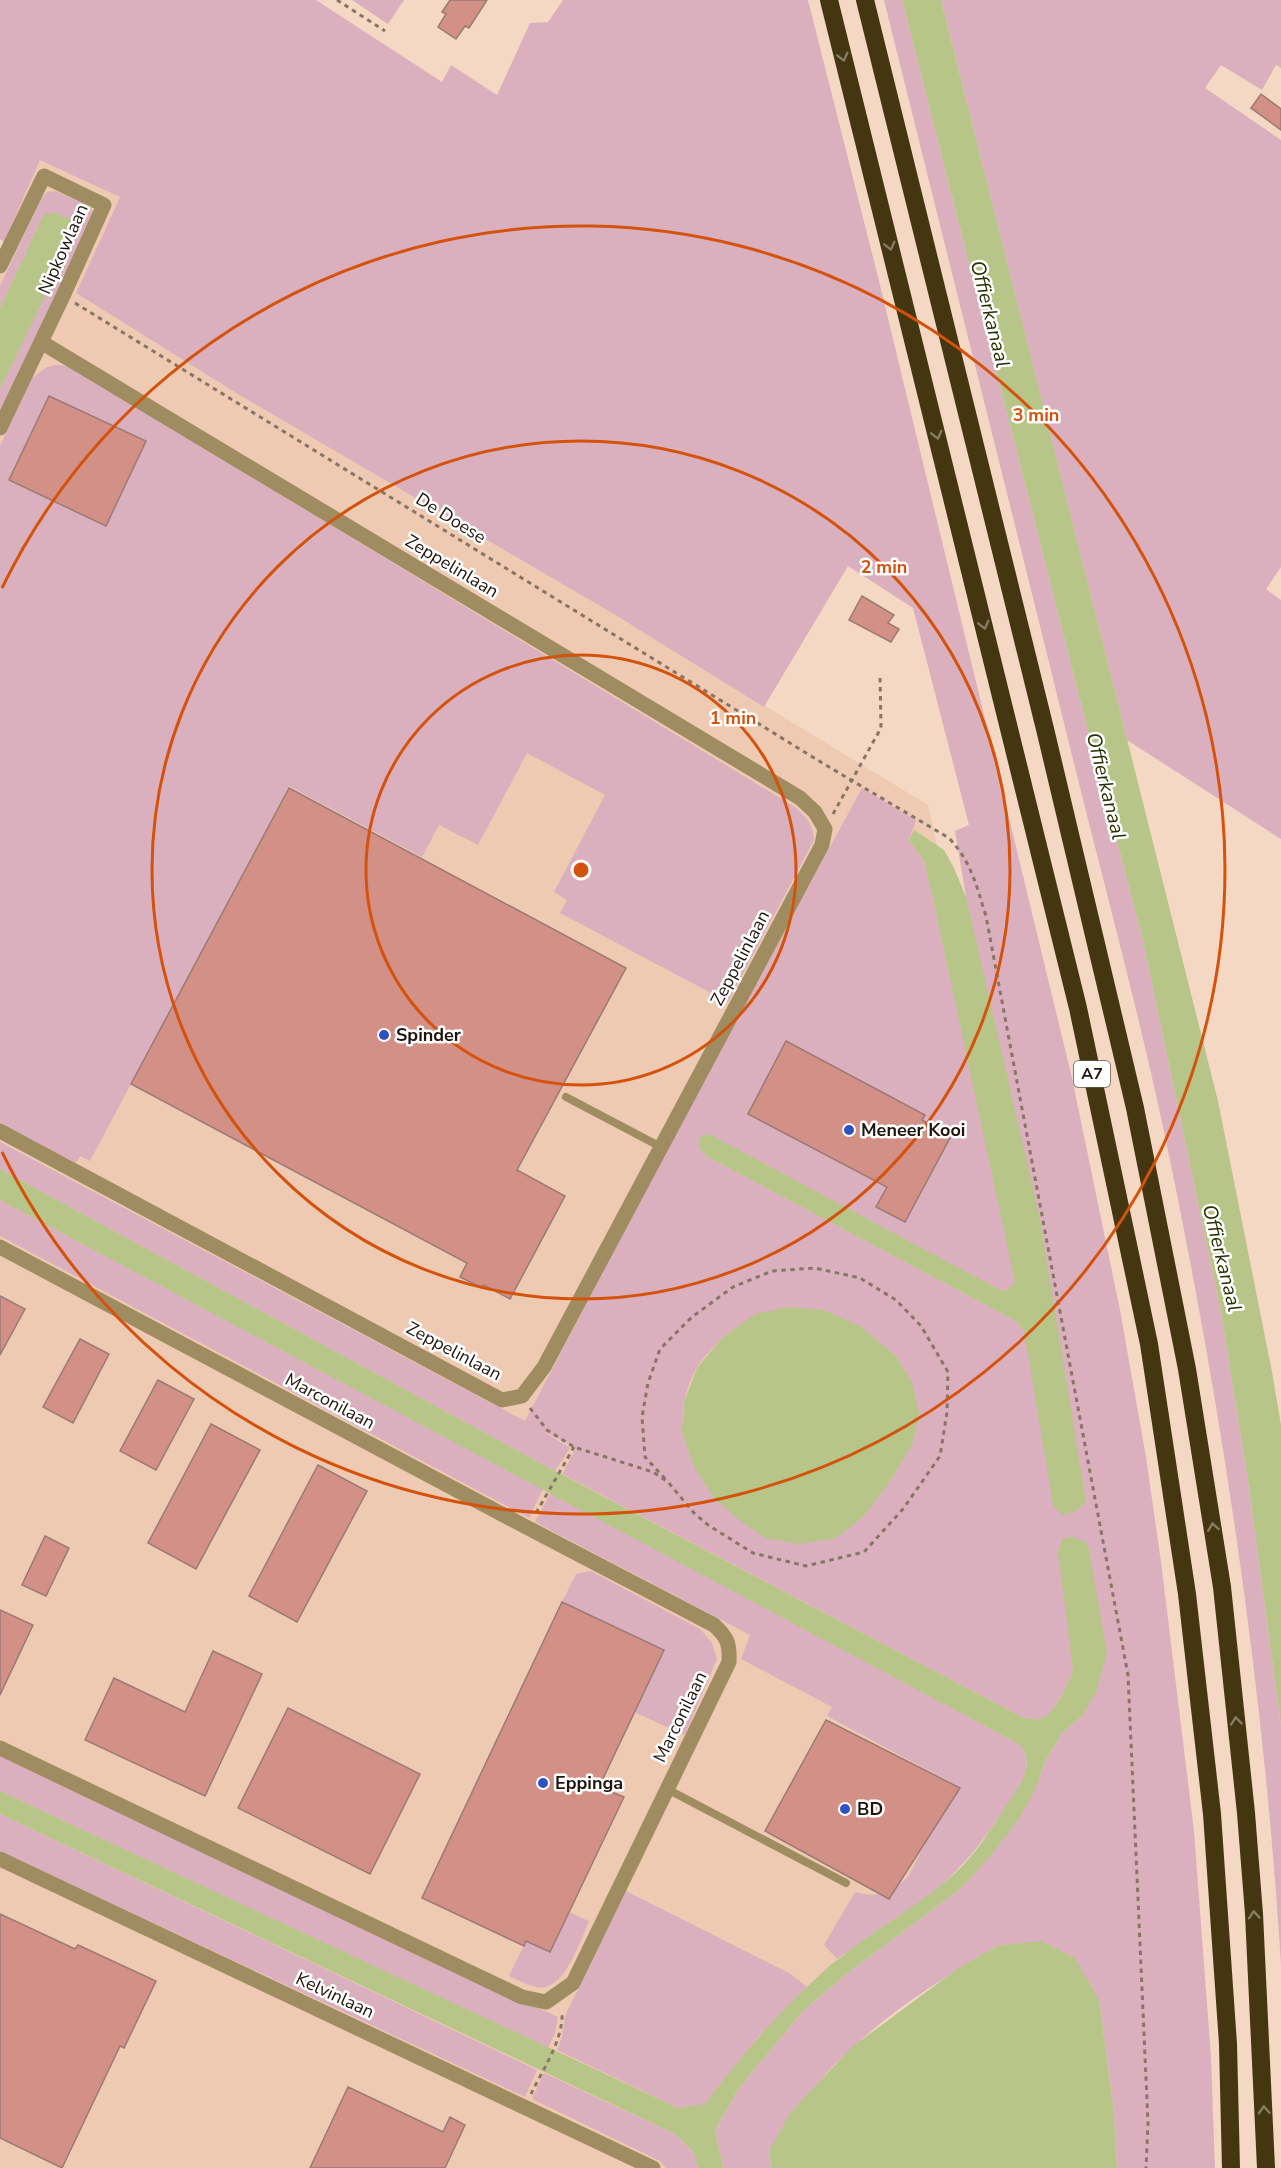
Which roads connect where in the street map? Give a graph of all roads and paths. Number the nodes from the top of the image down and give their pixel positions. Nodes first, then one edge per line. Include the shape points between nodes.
1 (337, 0) edge
2 (830, 0) edge
3 (865, 0) edge
4 (385, 31) dead end
5 (0, 266) edge
6 (63, 296) junction
7 (41, 342) junction
8 (0, 428) edge
9 (880, 675) dead end
10 (852, 780) junction
11 (825, 828) junction
12 (566, 1097) dead end
13 (0, 1131) edge
14 (661, 1147) junction
15 (0, 1247) edge
16 (522, 1396) junction
17 (574, 1447) junction
18 (668, 1482) junction
19 (528, 1528) junction
20 (0, 1748) edge
21 (667, 1789) junction
22 (0, 1859) edge
23 (846, 1883) dead end
24 (561, 1991) junction
25 (525, 2106) junction
26 (653, 2168) edge
27 (1146, 2168) edge
28 (1231, 2168) edge
29 (1266, 2168) edge

1 - 4 path
2 -> 28 highway, A7 via 1078,1008 1149,1344 1187,1594 1212,1814 1228,2044
29 -> 3 highway, A7 via 1246,1813 1222,1587 1187,1369 1122,1051
5 - 6 street, Nipkowlaan via 44,176 104,205
6 - 7 street, Nipkowlaan
6 - 10 path, De Doese
7 - 8 street, Nipkowlaan
7 - 11 street, Zeppelinlaan via 800,798
9 - 10 path via 881,728
10 - 11 path
10 - 27 path, De Doese via 949,838 962,852 986,916 1128,1675 1148,2123
11 - 14 street, Zeppelinlaan via 822,845
12 - 14 lane
13 - 16 street, Zeppelinlaan via 502,1400
14 - 16 street, Zeppelinlaan via 544,1367
15 - 19 street, Marconilaan
16 - 17 path via 547,1430
17 - 18 path via 653,1472
17 - 19 path
18 - 18 path via 708,1525 753,1553 806,1566 864,1552 903,1509 940,1456 948,1372 921,1326 896,1300 860,1278 815,1268 772,1271 733,1287 692,1317 660,1349 642,1417 645,1457
19 - 21 street, Marconilaan via 714,1625 725,1635 729,1662
20 - 24 street via 522,1997 546,2002
21 - 23 lane
21 - 24 street, Marconilaan via 573,1983
22 - 25 street, Kelvinlaan
24 - 25 path via 562,2019 555,2044
25 - 26 street, Kelvinlaan

